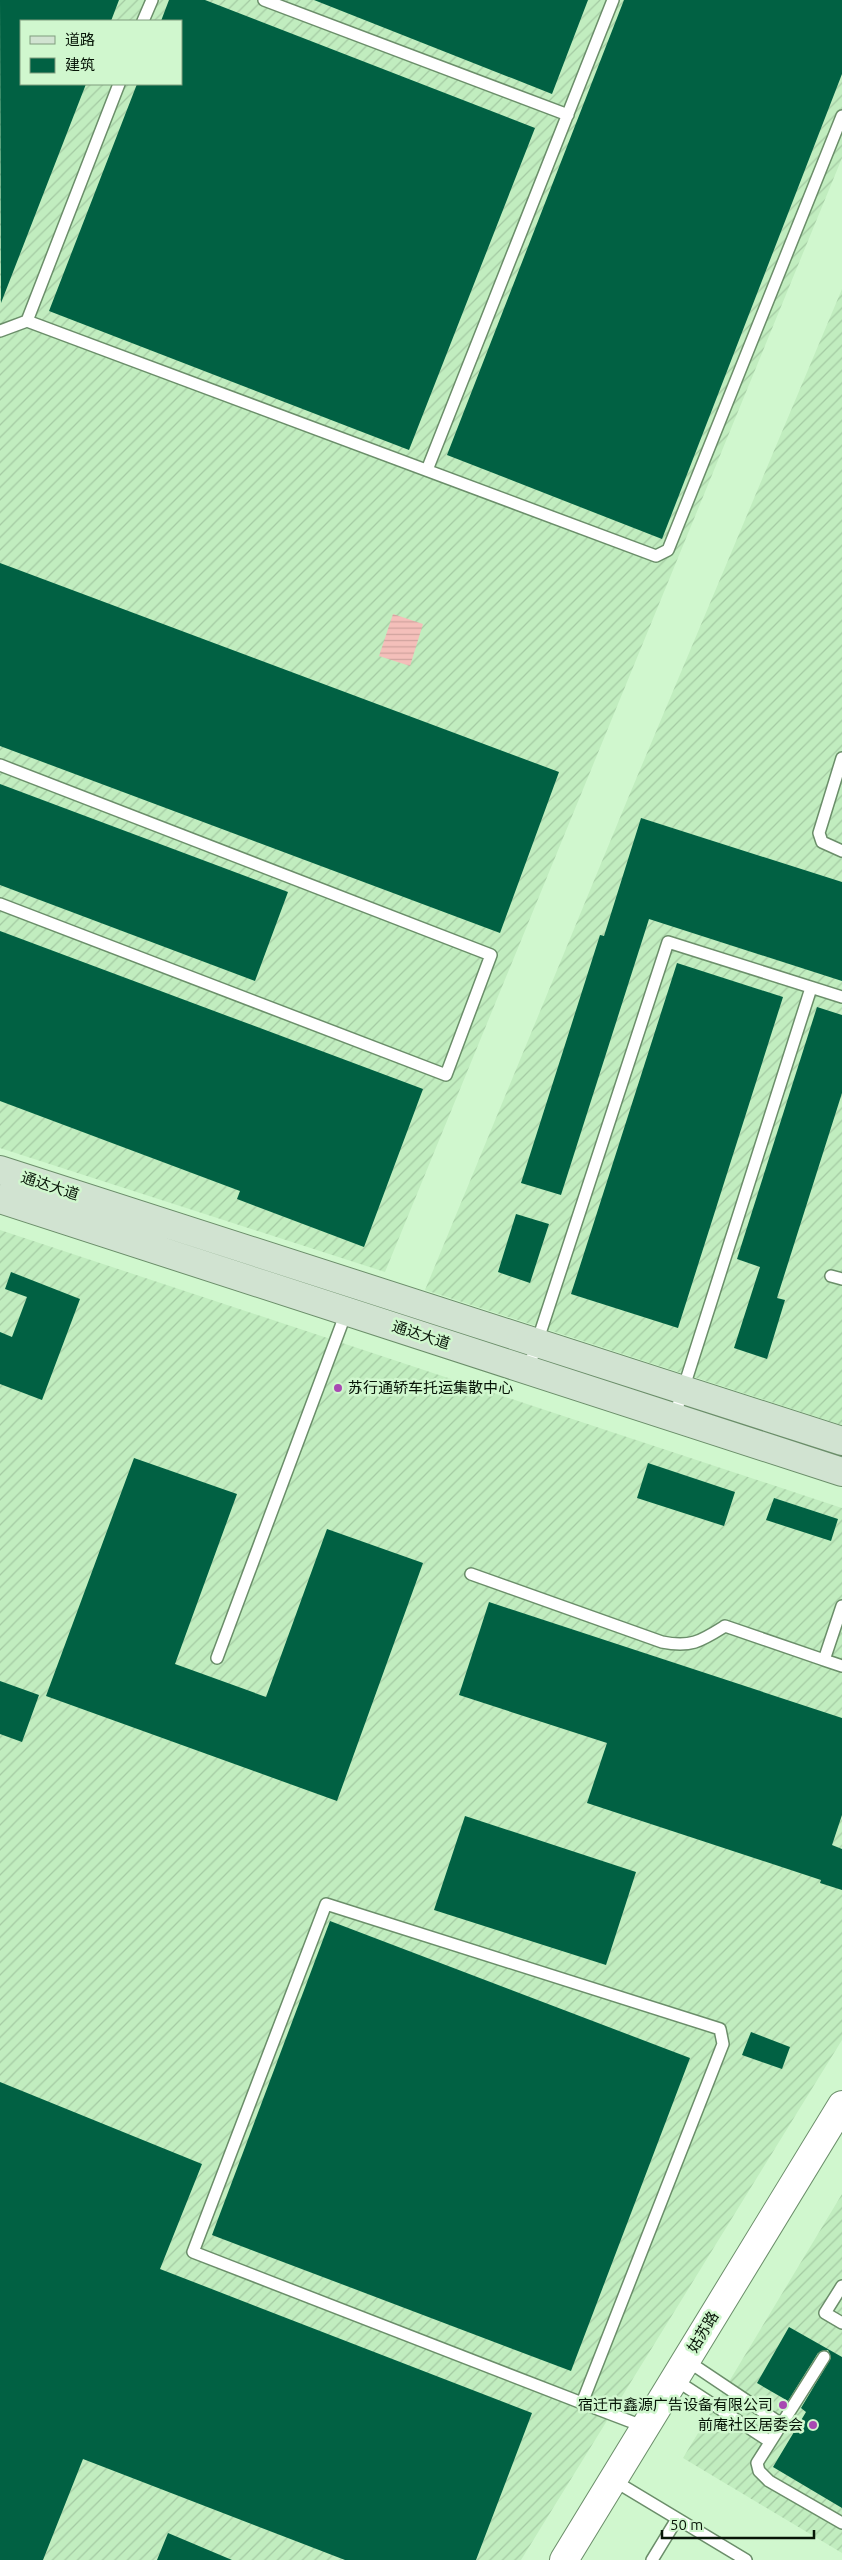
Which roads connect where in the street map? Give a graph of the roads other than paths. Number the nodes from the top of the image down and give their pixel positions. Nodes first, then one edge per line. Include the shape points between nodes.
1 (152, 0) edge
2 (264, 0) edge
3 (613, 0) edge
4 (143, 20) edge
5 (119, 85) edge
6 (568, 115) junction
7 (842, 116) edge
8 (27, 321) junction
9 (0, 331) edge
10 (427, 470) junction
11 (842, 758) edge
12 (0, 765) edge
13 (842, 851) edge
14 (0, 904) edge
15 (811, 988) junction
16 (842, 997) edge
17 (0, 1170) edge
18 (0, 1199) edge
19 (352, 1298) junction
20 (537, 1343) junction
21 (528, 1370) junction
22 (683, 1390) junction
23 (674, 1418) junction
24 (842, 1441) edge
25 (842, 1472) edge
26 (471, 1574) dead end
27 (842, 1606) edge
28 (217, 1658) dead end
29 (824, 1660) junction
30 (842, 1666) edge
31 (842, 2105) edge
32 (842, 2286) edge
33 (842, 2323) edge
34 (824, 2357) dead end
35 (680, 2370) junction
36 (582, 2403) junction
37 (780, 2423) junction
38 (645, 2427) junction
39 (769, 2441) junction
40 (613, 2480) junction
41 (677, 2518) junction
42 (842, 2523) edge
43 (564, 2560) edge
44 (652, 2560) edge
45 (746, 2560) edge

1 - 4 lane
2 - 6 lane
3 - 6 lane
5 - 8 lane
6 - 10 lane
7 - 10 lane via 668,550 656,556
8 - 9 lane
8 - 10 lane
11 - 13 lane via 819,833 822,842
12 - 14 lane via 491,955 446,1075
15 - 16 lane
15 - 20 lane via 668,942
15 - 22 lane
17 - 19 main road, 通达大道
18 - 19 main road, 通达大道
19 - 20 main road, 通达大道
19 - 21 main road, 通达大道
19 - 28 lane
20 - 21 lane
20 - 22 main road, 通达大道
21 - 23 main road, 通达大道
22 - 23 lane
22 - 24 main road, 通达大道
23 - 25 main road, 通达大道
26 - 29 lane via 662,1642 688,1646 725,1626
27 - 29 lane
29 - 30 lane
31 - 35 street, 姑苏路
32 - 33 lane via 825,2313
34 - 37 lane
35 - 37 lane
35 - 38 street, 姑苏路
35 - 39 lane
36 - 36 lane via 194,2252 326,1904 720,2029 723,2044
36 - 38 lane
37 - 39 lane
38 - 40 street, 姑苏路
39 - 42 lane via 757,2463 763,2476
40 - 41 lane
40 - 43 street, 姑苏路
41 - 44 lane
41 - 45 lane

